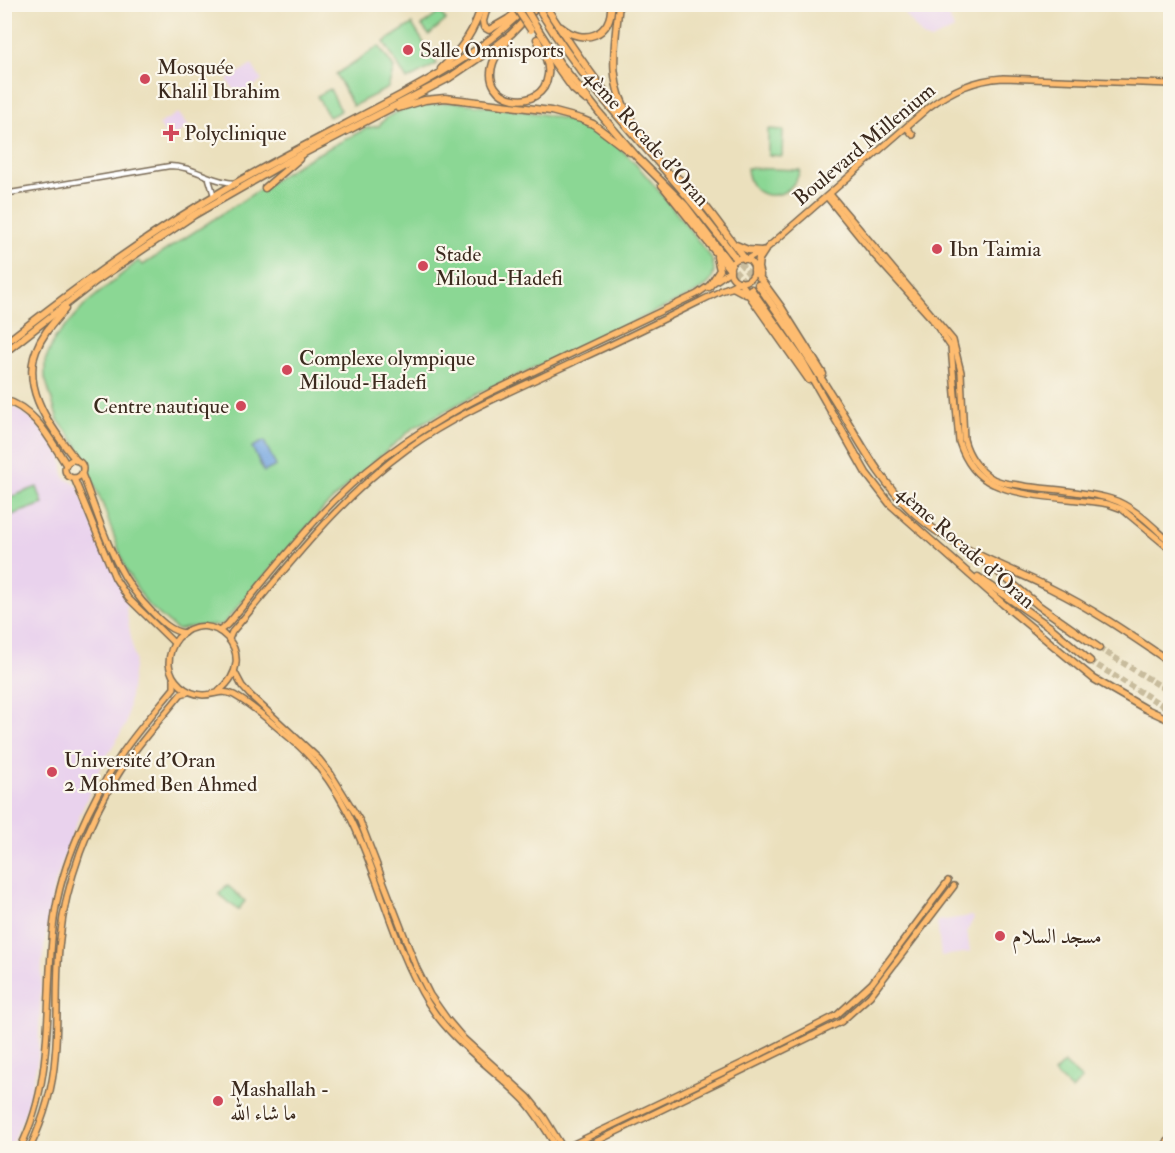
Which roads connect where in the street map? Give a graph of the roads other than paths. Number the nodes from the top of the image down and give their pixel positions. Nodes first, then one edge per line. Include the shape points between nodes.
1 (482, 4) edge
2 (488, 4) edge
3 (536, 4) edge
4 (542, 4) edge
5 (611, 4) edge
6 (619, 4) edge
7 (521, 5) edge
8 (556, 24) junction
9 (533, 28) junction
10 (511, 34) junction
11 (537, 39) junction
12 (430, 79) junction
13 (1170, 84) edge
14 (591, 102) junction
15 (378, 115) junction
16 (907, 128) junction
17 (638, 132) junction
18 (913, 135) dead end
19 (326, 142) junction
20 (648, 151) junction
21 (637, 157) junction
22 (666, 172) junction
23 (655, 174) junction
24 (208, 178) junction
25 (235, 183) junction
26 (265, 188) dead end
27 (6, 193) edge
28 (214, 196) junction
29 (828, 196) junction
30 (733, 243) junction
31 (762, 252) junction
32 (716, 254) junction
33 (734, 256) tunnel mouth
34 (746, 259) junction
35 (730, 268) junction
36 (754, 269) junction
37 (739, 282) junction
38 (761, 284) junction
39 (709, 287) junction
40 (722, 290) junction
41 (749, 292) junction
42 (74, 297) junction
43 (4, 344) edge
44 (4, 353) edge
45 (4, 400) edge
46 (404, 447) junction
47 (76, 460) junction
48 (66, 464) junction
49 (82, 474) junction
50 (74, 478) junction
51 (1170, 542) edge
52 (1170, 549) edge
53 (979, 555) junction
54 (957, 563) junction
55 (219, 631) junction
56 (184, 633) junction
57 (229, 639) junction
58 (174, 643) junction
59 (1170, 646) edge
60 (1099, 648) tunnel mouth
61 (1162, 656) junction
62 (1090, 661) tunnel mouth
63 (1170, 661) edge
64 (235, 673) junction
65 (174, 678) junction
66 (219, 691) junction
67 (189, 692) junction
68 (1170, 720) edge
69 (948, 881) dead end
70 (954, 886) dead end
71 (1170, 1139) edge
72 (20, 1149) edge
73 (30, 1149) edge
74 (557, 1149) edge
75 (564, 1149) edge
76 (583, 1149) edge
77 (1162, 1149) edge

1 - 12 highway via 463,46
2 - 7 highway via 483,24 489,30 508,19
3 - 20 highway, 4ème Rocade d'Oran, bridge via 565,52
4 - 8 highway
4 - 10 highway
5 - 8 highway via 607,25 590,37 574,36
6 - 17 highway via 614,76 619,98
7 - 9 highway, 4ème Rocade d'Oran, bridge
7 - 12 highway via 491,41
8 - 17 highway
9 - 11 highway
9 - 14 highway, 4ème Rocade d'Oran
10 - 11 highway via 493,63 492,74 497,90 514,100 534,96 547,80 546,62
10 - 15 highway via 449,78
11 - 14 highway via 573,89
12 - 25 highway
13 - 16 main road, Boulevard Millenium via 987,79 952,91
14 - 21 highway, 4ème Rocade d'Oran
15 - 19 highway
15 - 21 highway via 438,98 551,111 593,124
16 - 18 main road
16 - 29 main road, Boulevard Millenium
17 - 20 highway
19 - 26 highway via 290,165
19 - 42 highway via 194,215
20 - 22 highway, 4ème Rocade d'Oran
21 - 23 highway, 4ème Rocade d'Oran
22 - 30 highway via 697,197
22 - 33 highway, 4ème Rocade d'Oran
23 - 32 highway
23 - 35 highway, 4ème Rocade d'Oran via 685,205
24 - 25 street
24 - 27 street via 171,166
24 - 28 street
25 - 28 highway
28 - 43 highway via 112,263
29 - 31 main road, Boulevard Millenium
29 - 51 main road via 953,340 961,372 964,439 979,467 1005,484 1118,502
29 - 52 main road via 951,347 959,442 971,468 1005,489 1122,509
30 - 31 highway via 745,250
30 - 34 highway
31 - 34 main road
31 - 36 main road
31 - 38 highway via 758,268
32 - 35 highway
32 - 39 highway via 720,270
34 - 35 main road via 735,261
34 - 36 main road
35 - 37 main road
35 - 39 main road
36 - 37 main road via 751,278
36 - 38 highway, 4ème Rocade d'Oran
37 - 40 main road
37 - 41 highway, 4ème Rocade d'Oran
38 - 53 highway, 4ème Rocade d'Oran via 874,465 907,507 933,528
39 - 46 main road via 459,408
40 - 41 highway via 733,287
40 - 46 main road via 480,405
41 - 54 highway, 4ème Rocade d'Oran via 802,362 872,483 901,515
42 - 44 highway
42 - 47 highway via 44,334 32,367 40,407
45 - 48 highway via 31,415
46 - 55 main road via 368,470 335,500
46 - 57 main road via 337,509
47 - 48 main road
47 - 49 main road via 83,465
48 - 50 main road via 66,473
49 - 50 main road
49 - 56 main road via 119,570 163,623
50 - 58 main road via 115,578 128,598
53 - 60 highway via 1038,605
53 - 61 highway, 4ème Rocade d'Oran via 1079,603
54 - 62 highway via 1050,627
54 - 68 highway, 4ème Rocade d'Oran via 1094,679
55 - 56 main road via 201,627
55 - 57 main road
56 - 58 main road
57 - 64 main road via 237,655
58 - 65 main road via 169,660
59 - 61 street
61 - 63 highway, 4ème Rocade d'Oran
64 - 66 main road
64 - 75 main road via 250,695 319,759 350,802 417,969 447,1019 528,1097
65 - 67 main road
65 - 72 main road via 174,688 122,753 100,788 70,860 54,917 42,1082
66 - 67 main road via 204,695
66 - 74 main road via 234,695 279,730 325,776 355,825 414,977 429,1004 465,1048 525,1100
67 - 73 main road via 181,694 118,774 78,861 59,939 54,1067 42,1119
69 - 75 main road via 872,983 837,1016
70 - 76 main road via 870,996 841,1022
71 - 77 main road

